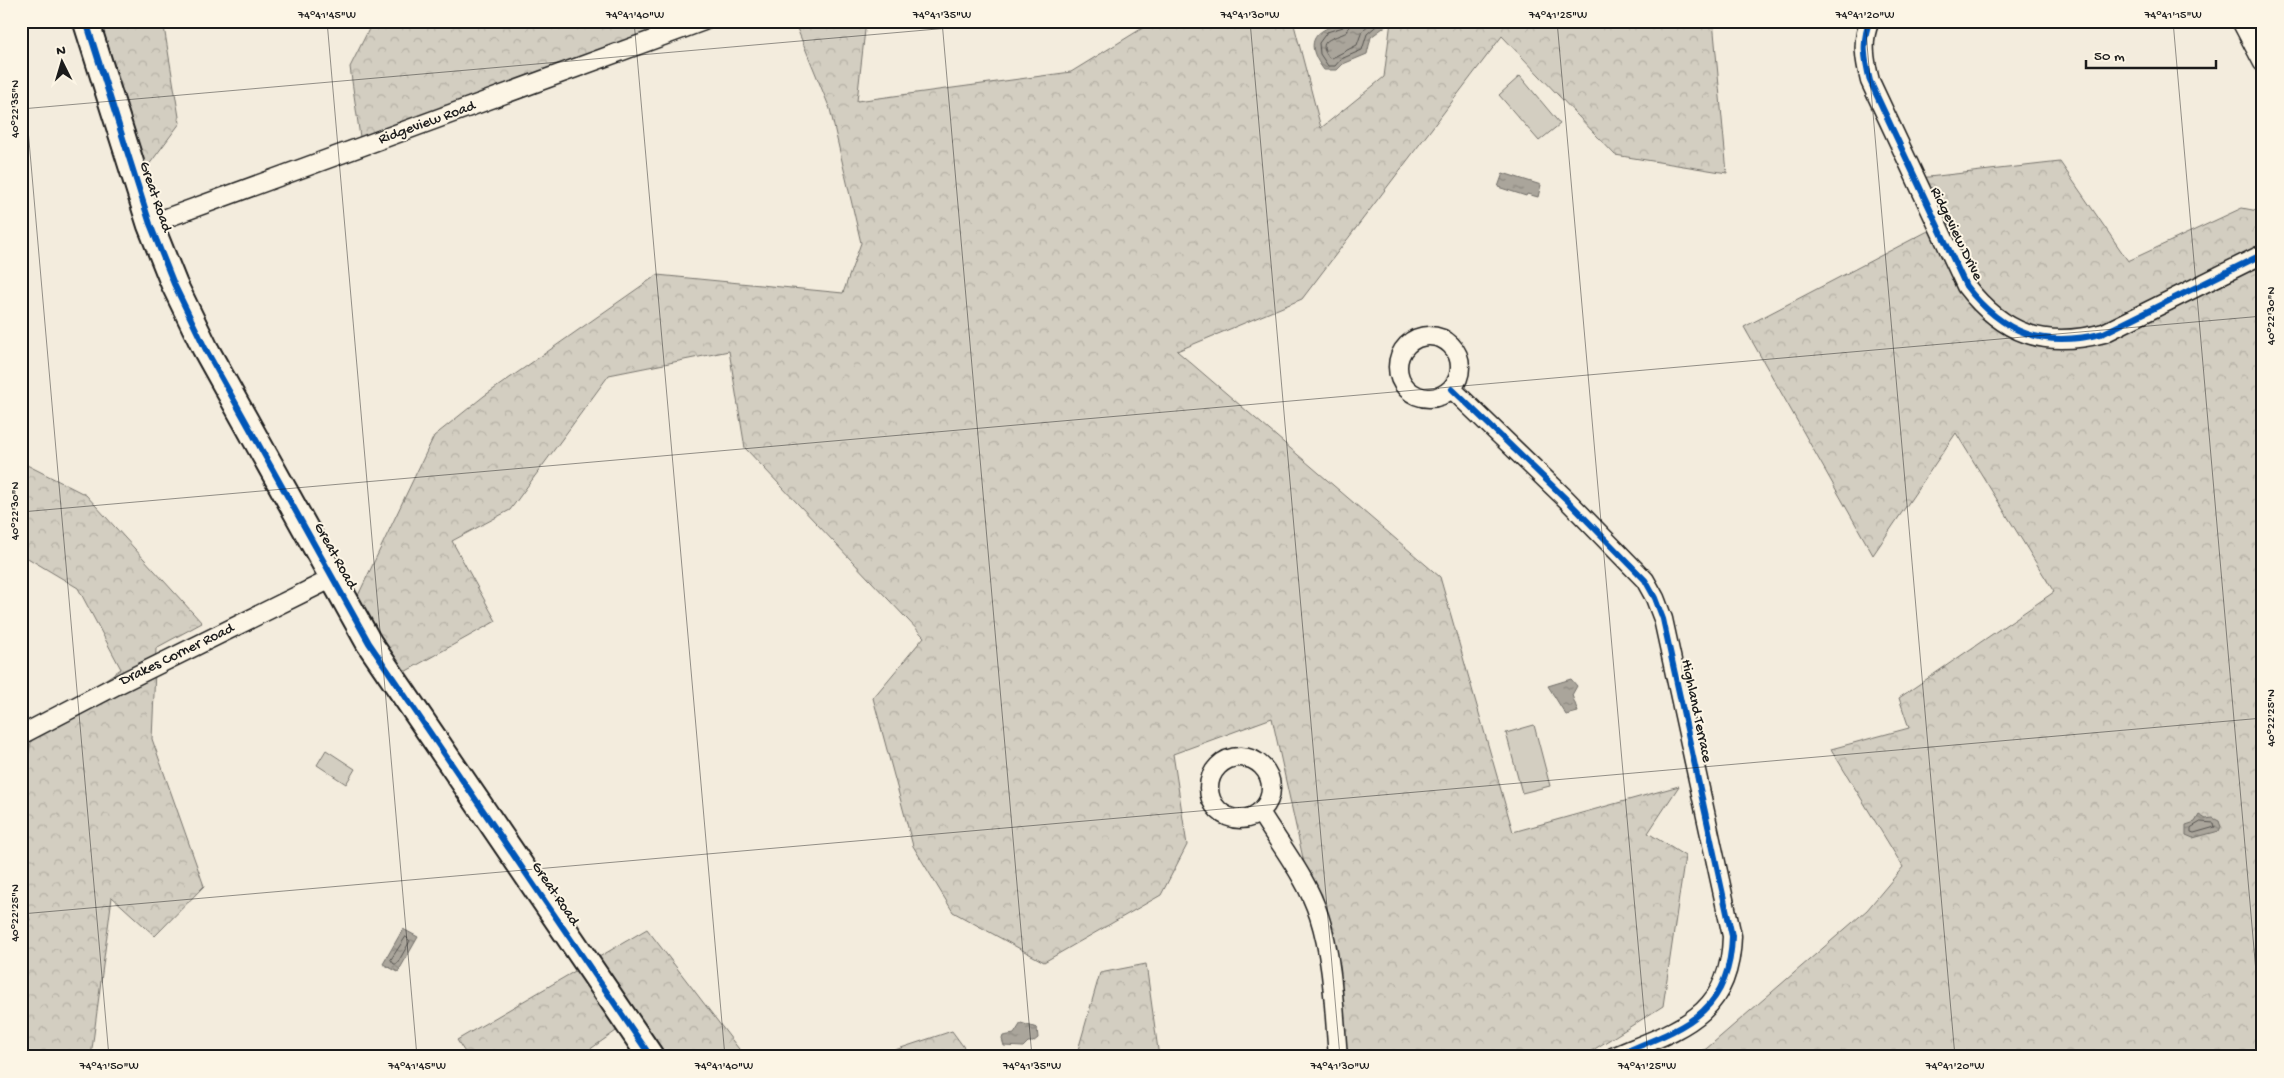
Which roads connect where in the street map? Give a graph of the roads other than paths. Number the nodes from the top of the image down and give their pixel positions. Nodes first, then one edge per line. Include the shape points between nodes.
1 (86, 21) edge
2 (704, 21) edge
3 (1870, 21) edge
4 (2241, 21) edge
5 (2263, 63) edge
6 (150, 224) junction
7 (2263, 254) edge
8 (1452, 388) dead end
9 (334, 578) junction
10 (21, 735) edge
11 (1260, 812) dead end
12 (650, 1057) edge
13 (1338, 1057) edge
14 (1613, 1057) edge

1 - 6 street, Great Road
2 - 6 street, Ridgeview Road
3 - 7 street, Ridgeview Drive via 1864,44 1870,81 1962,277 1980,305 1997,319 2035,337 2082,339 2104,333
4 - 5 street
6 - 9 street, Great Road via 205,348
8 - 14 street, Highland Terrace via 1645,580 1656,598 1663,620 1732,936 1731,958 1726,978 1703,1012 1678,1028
9 - 10 street, Drakes Corner Road
9 - 12 street, Great Road via 369,643
11 - 13 street via 1308,889 1319,915 1327,945

